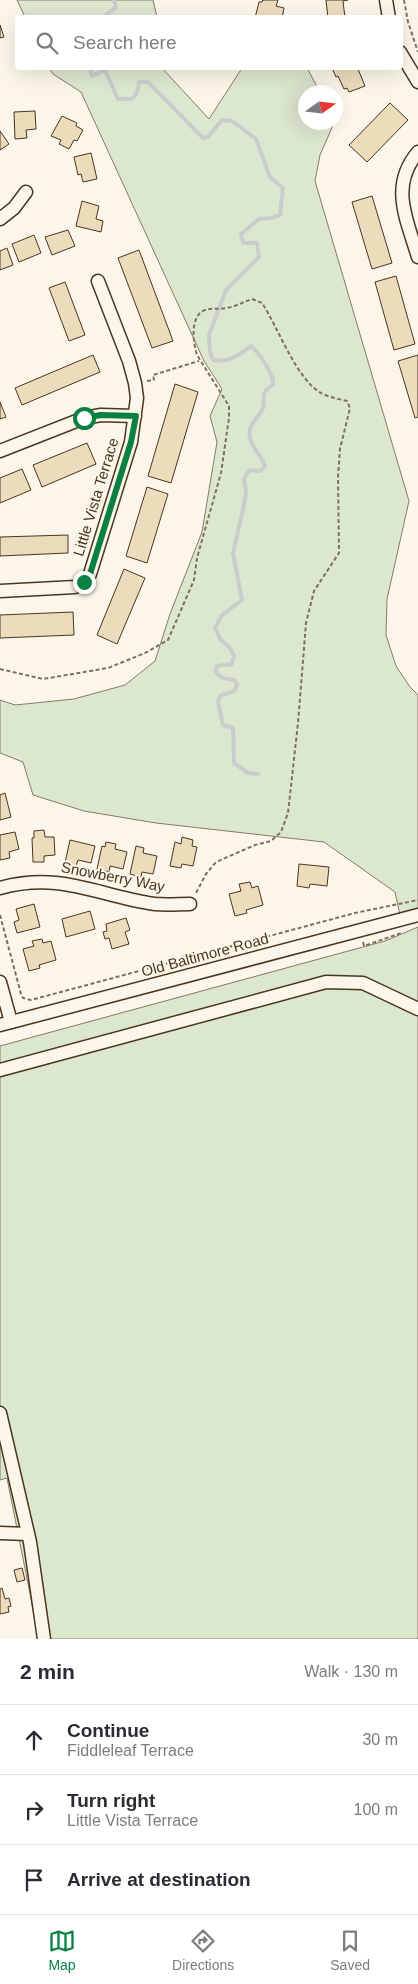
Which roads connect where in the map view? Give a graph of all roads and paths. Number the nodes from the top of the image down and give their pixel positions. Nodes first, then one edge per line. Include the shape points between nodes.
1 (386, 0) edge
2 (404, 0) edge
3 (388, 15) edge
4 (418, 52) edge
5 (403, 57) edge
6 (418, 82) edge
7 (418, 152) edge
8 (26, 192) dead end
9 (0, 219) edge
10 (418, 257) edge
11 (98, 281) dead end
12 (199, 361) junction
13 (135, 383) junction
14 (136, 416) junction
15 (0, 450) edge
16 (0, 591) edge
17 (0, 669) edge
18 (0, 888) edge
19 (418, 900) edge
20 (190, 904) joint
21 (0, 915) edge
22 (418, 915) edge
23 (0, 982) edge
24 (418, 1009) edge
25 (5, 1024) edge
26 (0, 1070) edge
27 (0, 1413) edge
28 (0, 1533) edge
29 (28, 1534) junction
30 (44, 1639) edge

1 - 3 street
2 - 4 path
5 - 6 street
7 - 10 street via 404,178 401,202
8 - 9 street
11 - 13 street, Little Vista Terrace
12 - 13 path via 153,374 154,380
12 - 17 path via 229,406 229,418 220,473 194,580 168,640 108,668 43,679
12 - 20 path via 194,346 198,315 203,310 235,306 252,299 262,303 313,387 347,402 350,408 340,449 339,552 314,591 306,622 285,825 271,841 216,862
13 - 14 street, Little Vista Terrace
14 - 15 street via 84,418
14 - 16 street, Little Vista Terrace via 90,574 84,582 75,587
18 - 20 street, Snowberry Way via 38,881 60,882 156,904
19 - 21 path via 355,913 31,1000 21,994
22 - 25 street, Old Baltimore Road
23 - 25 street
24 - 26 street via 363,983 326,982
27 - 29 street
28 - 29 street
29 - 30 street

